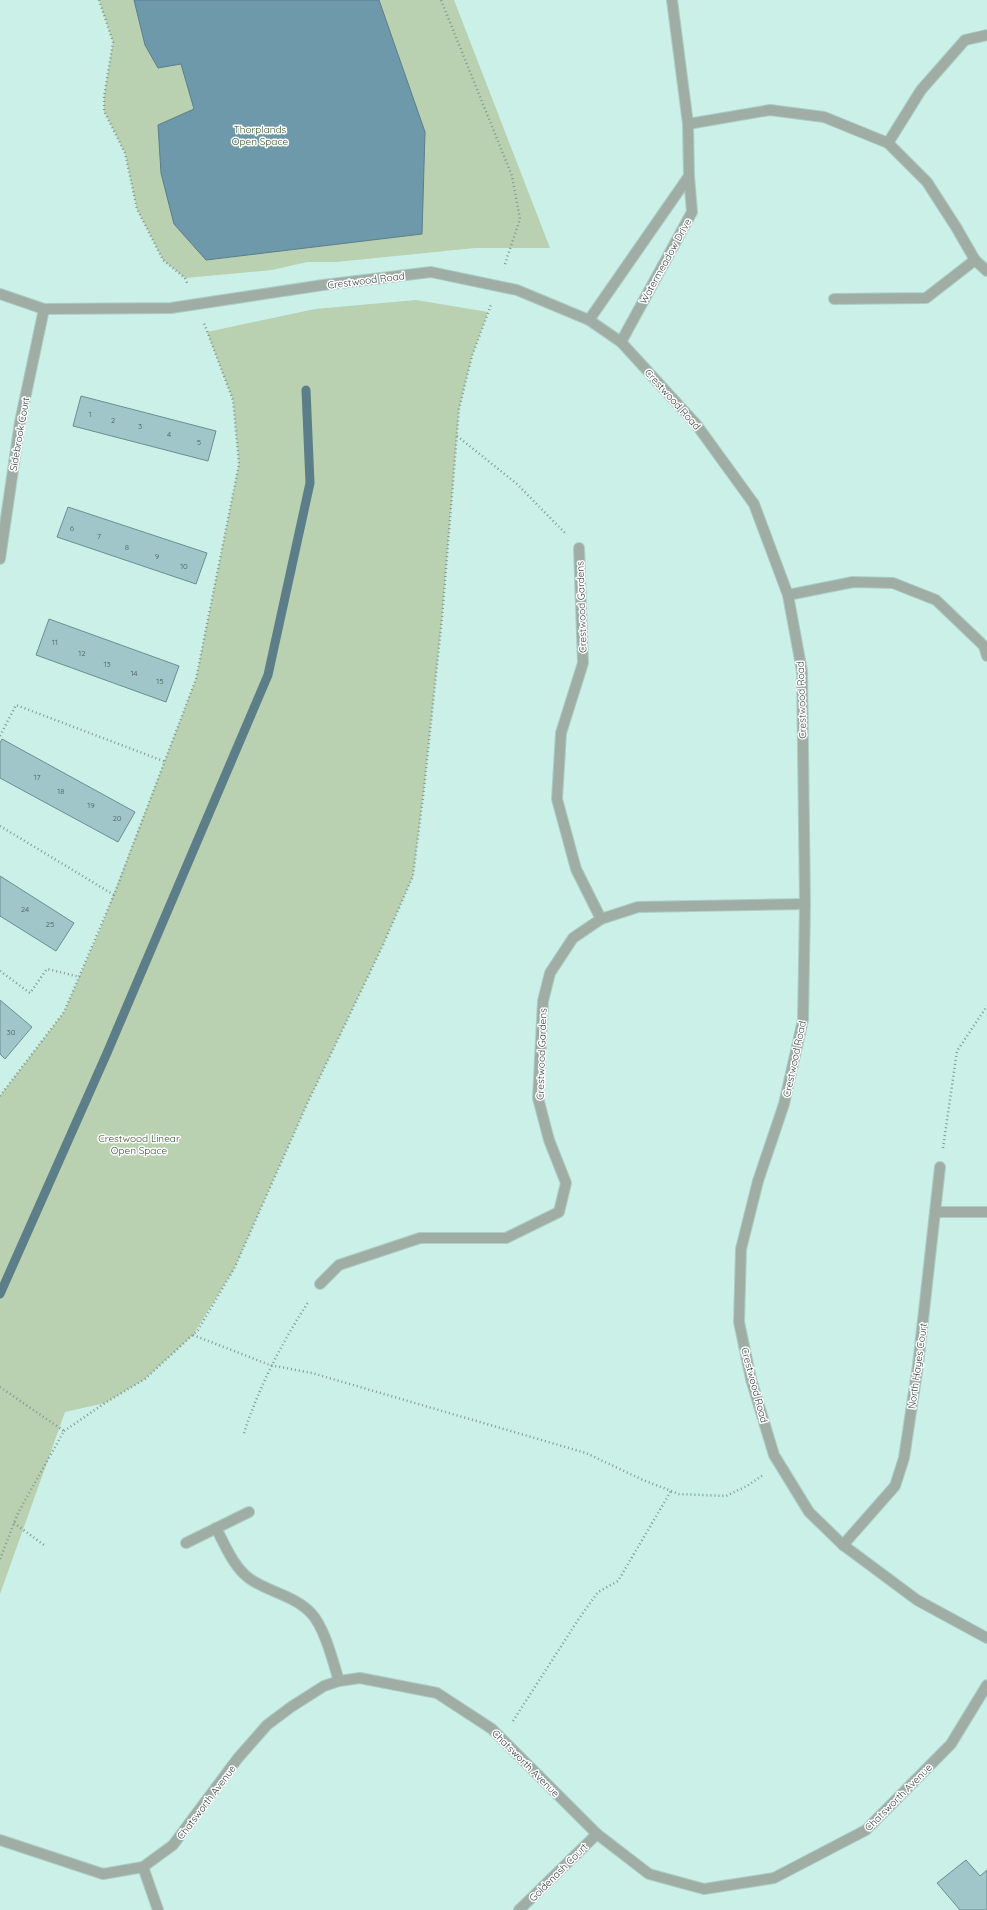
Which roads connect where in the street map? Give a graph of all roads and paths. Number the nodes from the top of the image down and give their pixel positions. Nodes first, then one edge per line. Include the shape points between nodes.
1 (99, 0) edge
2 (441, 0) edge
3 (672, 0) edge
4 (987, 35) edge
5 (688, 124) junction
6 (888, 143) junction
7 (689, 176) junction
8 (975, 260) junction
9 (987, 271) edge
10 (498, 286) junction
11 (0, 294) edge
12 (834, 299) dead end
13 (197, 304) junction
14 (44, 309) junction
15 (589, 320) junction
16 (621, 342) junction
17 (457, 436) junction
18 (578, 548) joint
19 (0, 559) edge
20 (788, 595) junction
21 (987, 656) edge
22 (0, 736) edge
23 (166, 762) junction
24 (0, 826) edge
25 (114, 895) junction
26 (805, 904) junction
27 (601, 919) junction
28 (0, 971) edge
29 (80, 977) junction
30 (987, 1006) edge
31 (0, 1096) edge
32 (940, 1167) joint
33 (935, 1212) junction
34 (987, 1212) edge
35 (320, 1284) joint
36 (193, 1335) junction
37 (273, 1365) junction
38 (0, 1387) edge
39 (64, 1431) junction
40 (244, 1433) dead end
41 (779, 1463) junction
42 (671, 1491) junction
43 (249, 1512) dead end
44 (14, 1523) junction
45 (216, 1528) junction
46 (186, 1543) dead end
47 (44, 1544) dead end
48 (843, 1545) junction
49 (0, 1560) edge
50 (987, 1638) edge
51 (339, 1681) junction
52 (987, 1685) edge
53 (502, 1738) junction
54 (597, 1834) junction
55 (0, 1840) edge
56 (143, 1867) junction
57 (158, 1910) edge
58 (519, 1910) edge

1 - 13 path via 113,42 104,111 125,153 137,209 162,260 185,278
2 - 10 path via 512,176 520,219
3 - 5 street, Watermeadow Drive
4 - 6 street via 965,40 921,90
5 - 6 street via 770,110 824,117
5 - 7 street, Watermeadow Drive
6 - 8 street via 927,182
7 - 15 street
7 - 16 street, Watermeadow Drive via 692,212
8 - 9 street
8 - 12 street via 926,298
10 - 13 street, Crestwood Road via 432,272
10 - 15 street, Crestwood Road via 524,292
10 - 17 path via 472,356 459,409
11 - 14 street, Crestwood Road
13 - 14 street, Crestwood Road via 172,308
13 - 23 path via 233,400 239,464 196,679
14 - 19 street, Sidebrook Court via 20,422
15 - 16 street, Crestwood Road
16 - 20 street, Crestwood Road via 696,424 754,504
17 - 18 path via 517,484
17 - 36 path via 442,618 413,876 234,1269
18 - 27 street, Crestwood Gardens via 583,663 561,733 557,798 576,869
20 - 21 street via 853,582 893,583 936,600 984,646
20 - 26 street, Crestwood Road via 802,671
22 - 23 path via 16,705
23 - 25 path
24 - 25 path
25 - 29 path
26 - 27 street, Crestwood Gardens via 638,907
26 - 41 street, Crestwood Road via 803,1020 784,1104 758,1181 741,1249 739,1322 751,1378 774,1455
27 - 35 street, Crestwood Gardens via 573,938 550,973 543,1001 538,1098 549,1140 566,1183 559,1212 506,1238 420,1238 339,1265
28 - 29 path via 30,993 48,969
29 - 31 path via 64,1012
30 - 32 path via 957,1051
32 - 33 street, North Hayes Court
33 - 34 street
33 - 48 street, North Hayes Court via 918,1365 904,1458 895,1486
35 - 37 path via 295,1322
36 - 37 path
36 - 39 path via 145,1379
37 - 40 path via 253,1406
37 - 42 path via 312,1373 586,1453
38 - 39 path
39 - 44 path
41 - 42 path via 747,1486 726,1496 679,1494
41 - 48 street, Crestwood Road via 809,1512
42 - 53 path via 618,1581 598,1592
43 - 45 street
44 - 47 path
44 - 49 path
45 - 46 street
45 - 51 street via 232,1559 248,1578 302,1605 313,1614 330,1652
48 - 50 street, Crestwood Road via 917,1600
51 - 53 street, Chatsworth Avenue via 360,1678 437,1693
51 - 56 street, Chatsworth Avenue via 324,1686 267,1725 238,1758 173,1845
52 - 54 street, Chatsworth Avenue via 951,1744 866,1830 774,1878 704,1889 649,1874
53 - 54 street, Chatsworth Avenue
54 - 58 street, Goldenash Court
55 - 56 street, Chatsworth Avenue via 103,1874
56 - 57 street

